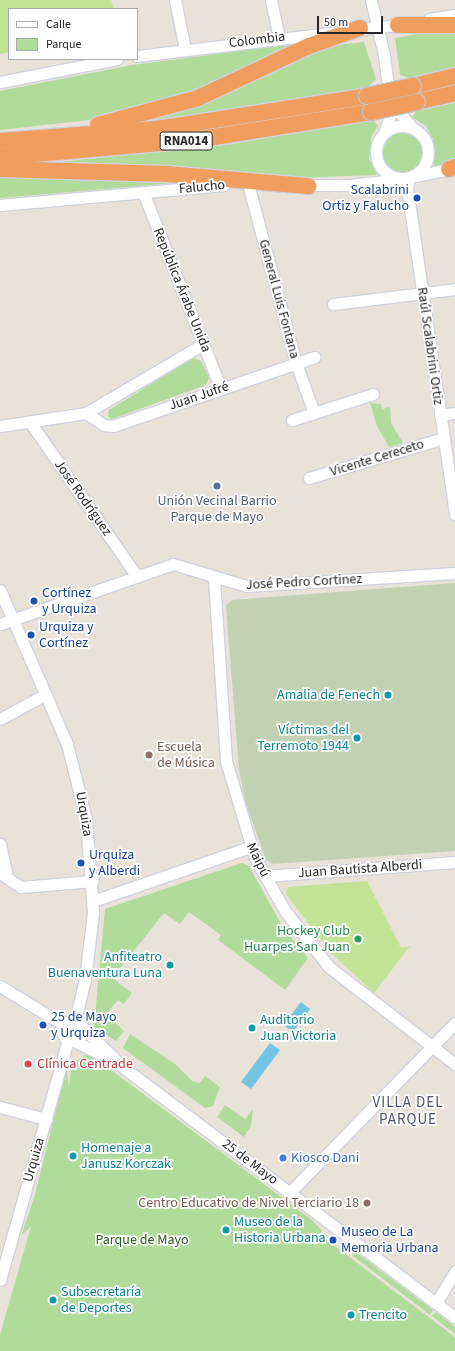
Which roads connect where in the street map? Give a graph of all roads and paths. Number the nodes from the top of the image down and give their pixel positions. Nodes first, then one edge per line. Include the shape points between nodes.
1 (175, 0) edge
2 (271, 0) edge
3 (371, 0) edge
4 (455, 15) edge
5 (398, 25) junction
6 (455, 25) edge
7 (378, 27) junction
8 (360, 28) junction
9 (279, 37) junction
10 (185, 49) junction
11 (384, 55) junction
12 (138, 56) edge
13 (112, 60) edge
14 (455, 76) edge
15 (0, 82) edge
16 (455, 93) edge
17 (412, 128) junction
18 (384, 133) junction
19 (17, 140) junction
20 (0, 141) edge
21 (0, 157) edge
22 (453, 168) edge
23 (0, 169) edge
24 (409, 178) junction
25 (248, 184) junction
26 (308, 186) junction
27 (143, 192) junction
28 (0, 205) edge
29 (455, 289) edge
30 (422, 291) junction
31 (333, 304) dead end
32 (203, 344) junction
33 (314, 357) dead end
34 (296, 363) junction
35 (221, 389) junction
36 (373, 394) dead end
37 (86, 413) junction
38 (314, 413) junction
39 (455, 413) edge
40 (440, 415) junction
41 (292, 420) dead end
42 (30, 422) junction
43 (0, 426) edge
44 (444, 438) junction
45 (309, 478) dead end
46 (455, 514) edge
47 (455, 572) edge
48 (136, 575) junction
49 (214, 579) junction
50 (0, 590) edge
51 (11, 618) junction
52 (0, 624) edge
53 (46, 694) junction
54 (0, 719) edge
55 (0, 844) edge
56 (250, 847) junction
57 (455, 862) edge
58 (3, 875) edge
59 (265, 876) junction
60 (93, 881) junction
61 (93, 901) junction
62 (0, 986) edge
63 (455, 1023) edge
64 (64, 1025) junction
65 (78, 1025) junction
66 (70, 1040) junction
67 (432, 1047) junction
68 (455, 1064) edge
69 (122, 1065) junction
70 (0, 1106) edge
71 (46, 1119) junction
72 (290, 1192) junction
73 (455, 1271) edge
74 (0, 1280) edge
75 (436, 1302) junction
76 (455, 1317) edge

1 - 10 street
2 - 9 street
3 - 7 street
4 - 5 street, Colombia
5 - 6 highway
5 - 7 street, Colombia
7 - 8 street, Colombia
7 - 11 street
8 - 9 street, Colombia
8 - 19 highway via 309,46 229,85 172,107 117,122
9 - 10 street, Colombia
10 - 12 street, Colombia
11 - 17 street via 400,113
11 - 18 street via 391,112
13 - 15 street
14 - 19 highway, RNA014, bridge via 367,96 180,126
16 - 21 highway, RNA014, bridge via 371,112 189,141
17 - 18 street via 397,126
17 - 24 street via 424,137 429,152 424,167
18 - 24 street via 377,144 378,164 387,174
19 - 20 highway, RNA014
22 - 24 street, Falucho
23 - 26 highway via 195,176
24 - 26 street, Falucho
24 - 30 street, Raúl Scalabrini Ortiz via 407,188
25 - 26 street, Falucho
25 - 27 street, Falucho
25 - 34 street, General Luis Fontana
27 - 28 street, Falucho
27 - 32 street, República Árabe Unida
29 - 30 street
30 - 31 street
30 - 40 street, Raúl Scalabrini Ortiz
32 - 35 street, República Árabe Unida
32 - 37 street
33 - 34 street, Juan Jufré
34 - 35 street, Juan Jufré
34 - 38 street, General Luis Fontana
35 - 37 street, Juan Jufré via 113,426 104,425
36 - 38 street
37 - 42 street
38 - 41 street
39 - 40 street
40 - 44 street, Raúl Scalabrini Ortiz
42 - 43 street
42 - 48 street, José Rodríguez
44 - 45 street, Vicente Cereceto
44 - 46 street, Raúl Scalabrini Ortiz
47 - 49 street, José Pedro Cortinez via 247,586
48 - 49 street, José Pedro Cortinez via 181,563
48 - 51 street, José Pedro Cortinez
49 - 56 street, Maipú via 226,761
50 - 51 street, Urquiza
51 - 52 street, José Pedro Cortinez
51 - 53 street, Urquiza
53 - 54 street
53 - 60 street, Urquiza via 78,781
55 - 58 street
56 - 59 street, Maipú
56 - 61 street
57 - 59 street, Juan Bautista Alberdi
58 - 60 street via 21,887
59 - 67 street, Maipú via 290,918 329,967
60 - 61 street, Urquiza
61 - 65 street, Urquiza
62 - 64 street
63 - 67 street
64 - 65 street
64 - 66 street via 62,1032
65 - 66 street via 81,1035
65 - 69 street, 25 de Mayo
66 - 69 street, 25 de Mayo
66 - 71 street, Urquiza
67 - 68 street, Maipú
67 - 72 street
69 - 72 street, 25 de Mayo
70 - 71 street
71 - 74 street, Urquiza
72 - 75 street, 25 de Mayo
73 - 75 street
75 - 76 street, 25 de Mayo

